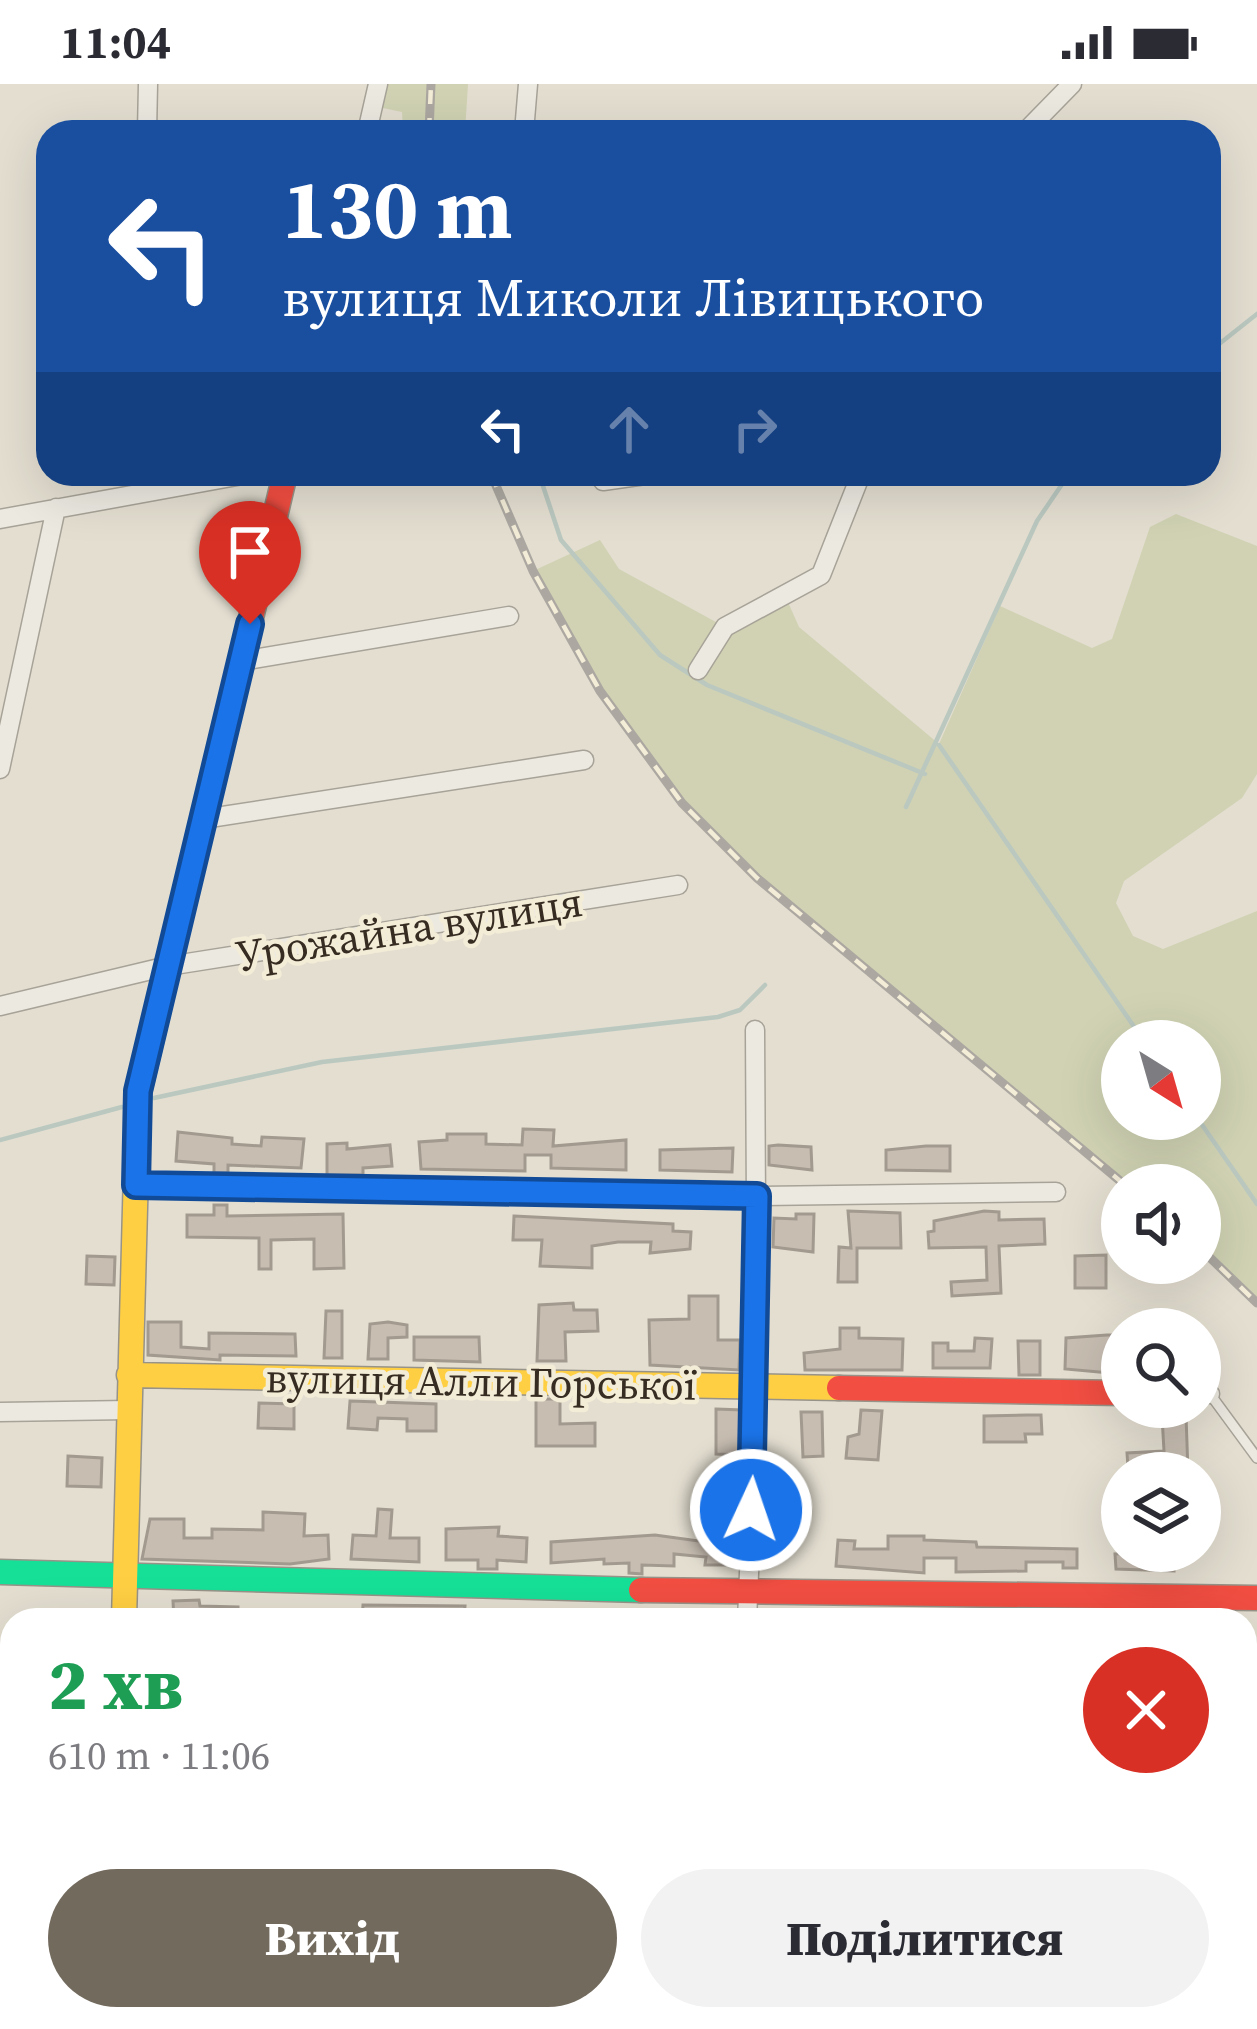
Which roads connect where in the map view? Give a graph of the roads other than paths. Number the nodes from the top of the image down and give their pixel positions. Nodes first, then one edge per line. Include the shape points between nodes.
1 (148, 84) edge
2 (378, 84) edge
3 (528, 84) edge
4 (1072, 84) edge
5 (147, 120) edge
6 (370, 120) edge
7 (525, 120) edge
8 (1037, 120) edge
9 (128, 486) edge
10 (282, 486) edge
11 (856, 486) edge
12 (56, 508) junction
13 (0, 519) edge
14 (509, 616) dead end
15 (241, 661) junction
16 (698, 670) dead end
17 (584, 760) dead end
18 (0, 769) edge
19 (203, 819) junction
20 (678, 885) dead end
21 (168, 966) junction
22 (0, 1006) edge
23 (755, 1030) dead end
24 (136, 1185) junction
25 (1056, 1192) dead end
26 (757, 1196) junction
27 (129, 1375) junction
28 (757, 1386) junction
29 (1101, 1393) edge
30 (128, 1410) junction
31 (0, 1412) edge
32 (1221, 1414) edge
33 (1257, 1458) edge
34 (0, 1572) edge
35 (125, 1577) junction
36 (747, 1593) junction
37 (1257, 1598) edge
38 (124, 1608) edge
39 (747, 1608) edge

1 - 5 street
2 - 6 street
3 - 7 street
4 - 8 street
9 - 12 street
10 - 15 street
11 - 16 street via 821,574 725,627
12 - 13 street
12 - 18 street
14 - 15 street
15 - 19 street
17 - 19 street
19 - 21 street
20 - 21 street, Урожайна вулиця
21 - 22 street, Урожайна вулиця
21 - 24 street via 138,1091
23 - 26 street
24 - 26 street
24 - 27 street
25 - 26 street
26 - 28 street
27 - 28 street, вулиця Алли Горської
27 - 30 street
28 - 29 street, вулиця Алли Горської
28 - 36 street
30 - 31 street
30 - 35 street
32 - 33 lane
34 - 35 street
35 - 36 street
35 - 38 street
36 - 37 street
36 - 39 street

